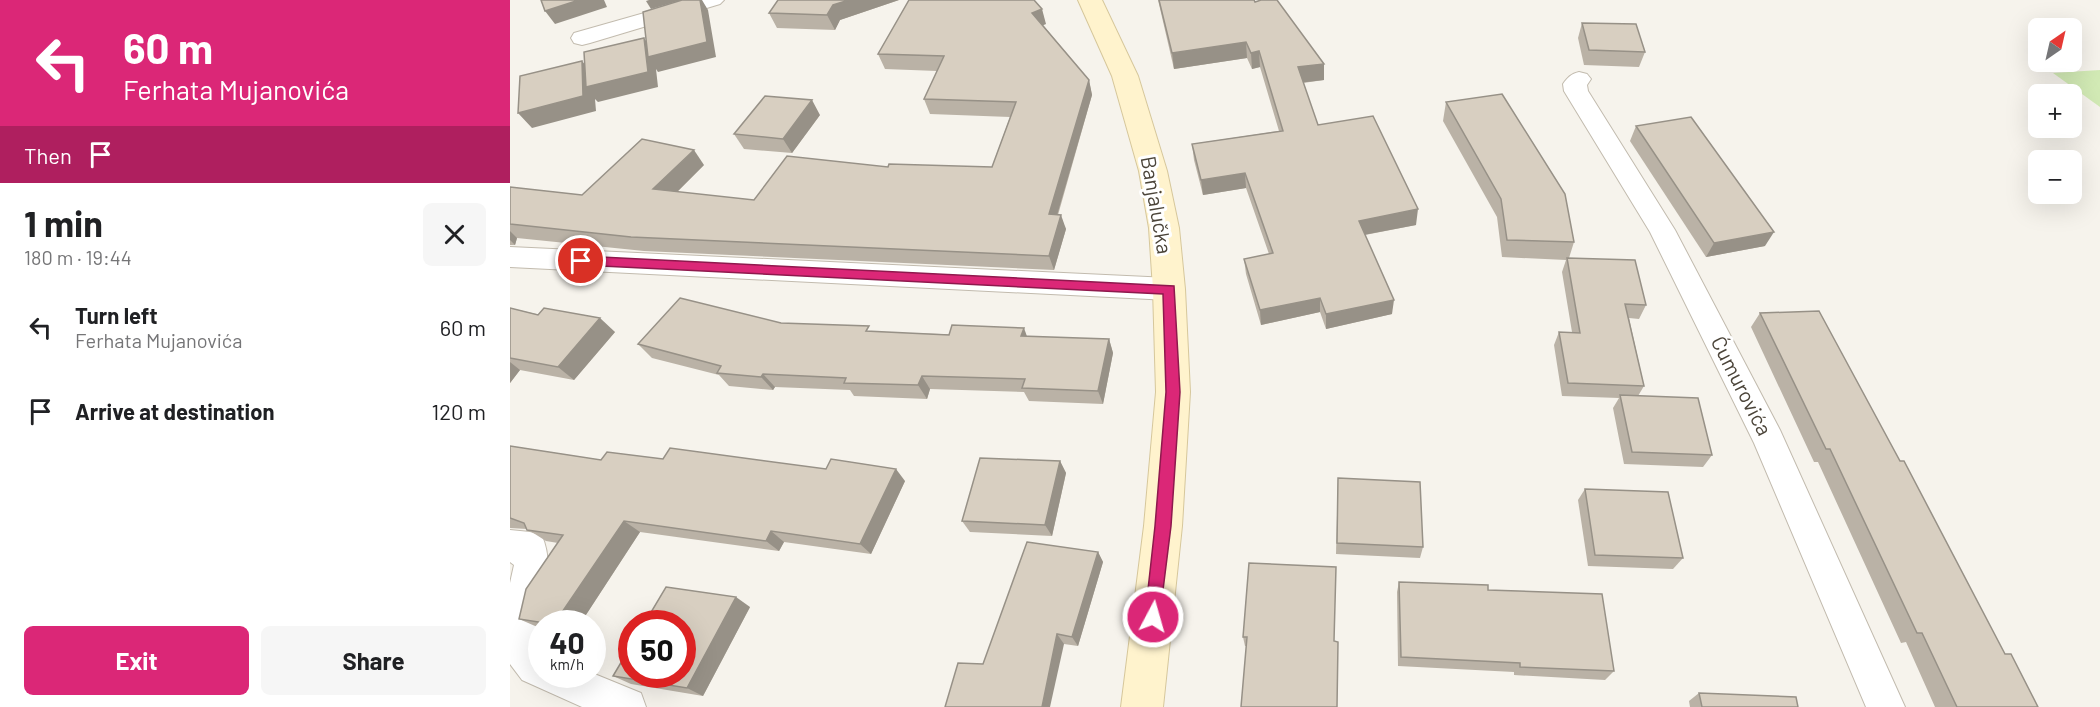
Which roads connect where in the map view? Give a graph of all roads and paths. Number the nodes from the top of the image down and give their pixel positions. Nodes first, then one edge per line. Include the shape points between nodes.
1 (713, 0) edge
2 (1090, 0) edge
3 (582, 38) dead end
4 (1580, 79) dead end
5 (510, 257) edge
6 (1169, 289) junction
7 (510, 546) edge
8 (528, 658) edge
9 (583, 688) edge
10 (627, 707) edge
11 (1142, 707) edge
12 (1886, 707) edge

1 - 3 street
2 - 6 main road, Banjalučka via 1125,76 1153,171 1164,228
4 - 12 street, Ćumurovića via 1575,84 1576,91 1662,230 1769,440
5 - 6 street
6 - 11 main road, Banjalučka via 1173,392 1163,526
7 - 8 street via 530,548 532,565 515,640
9 - 10 street

